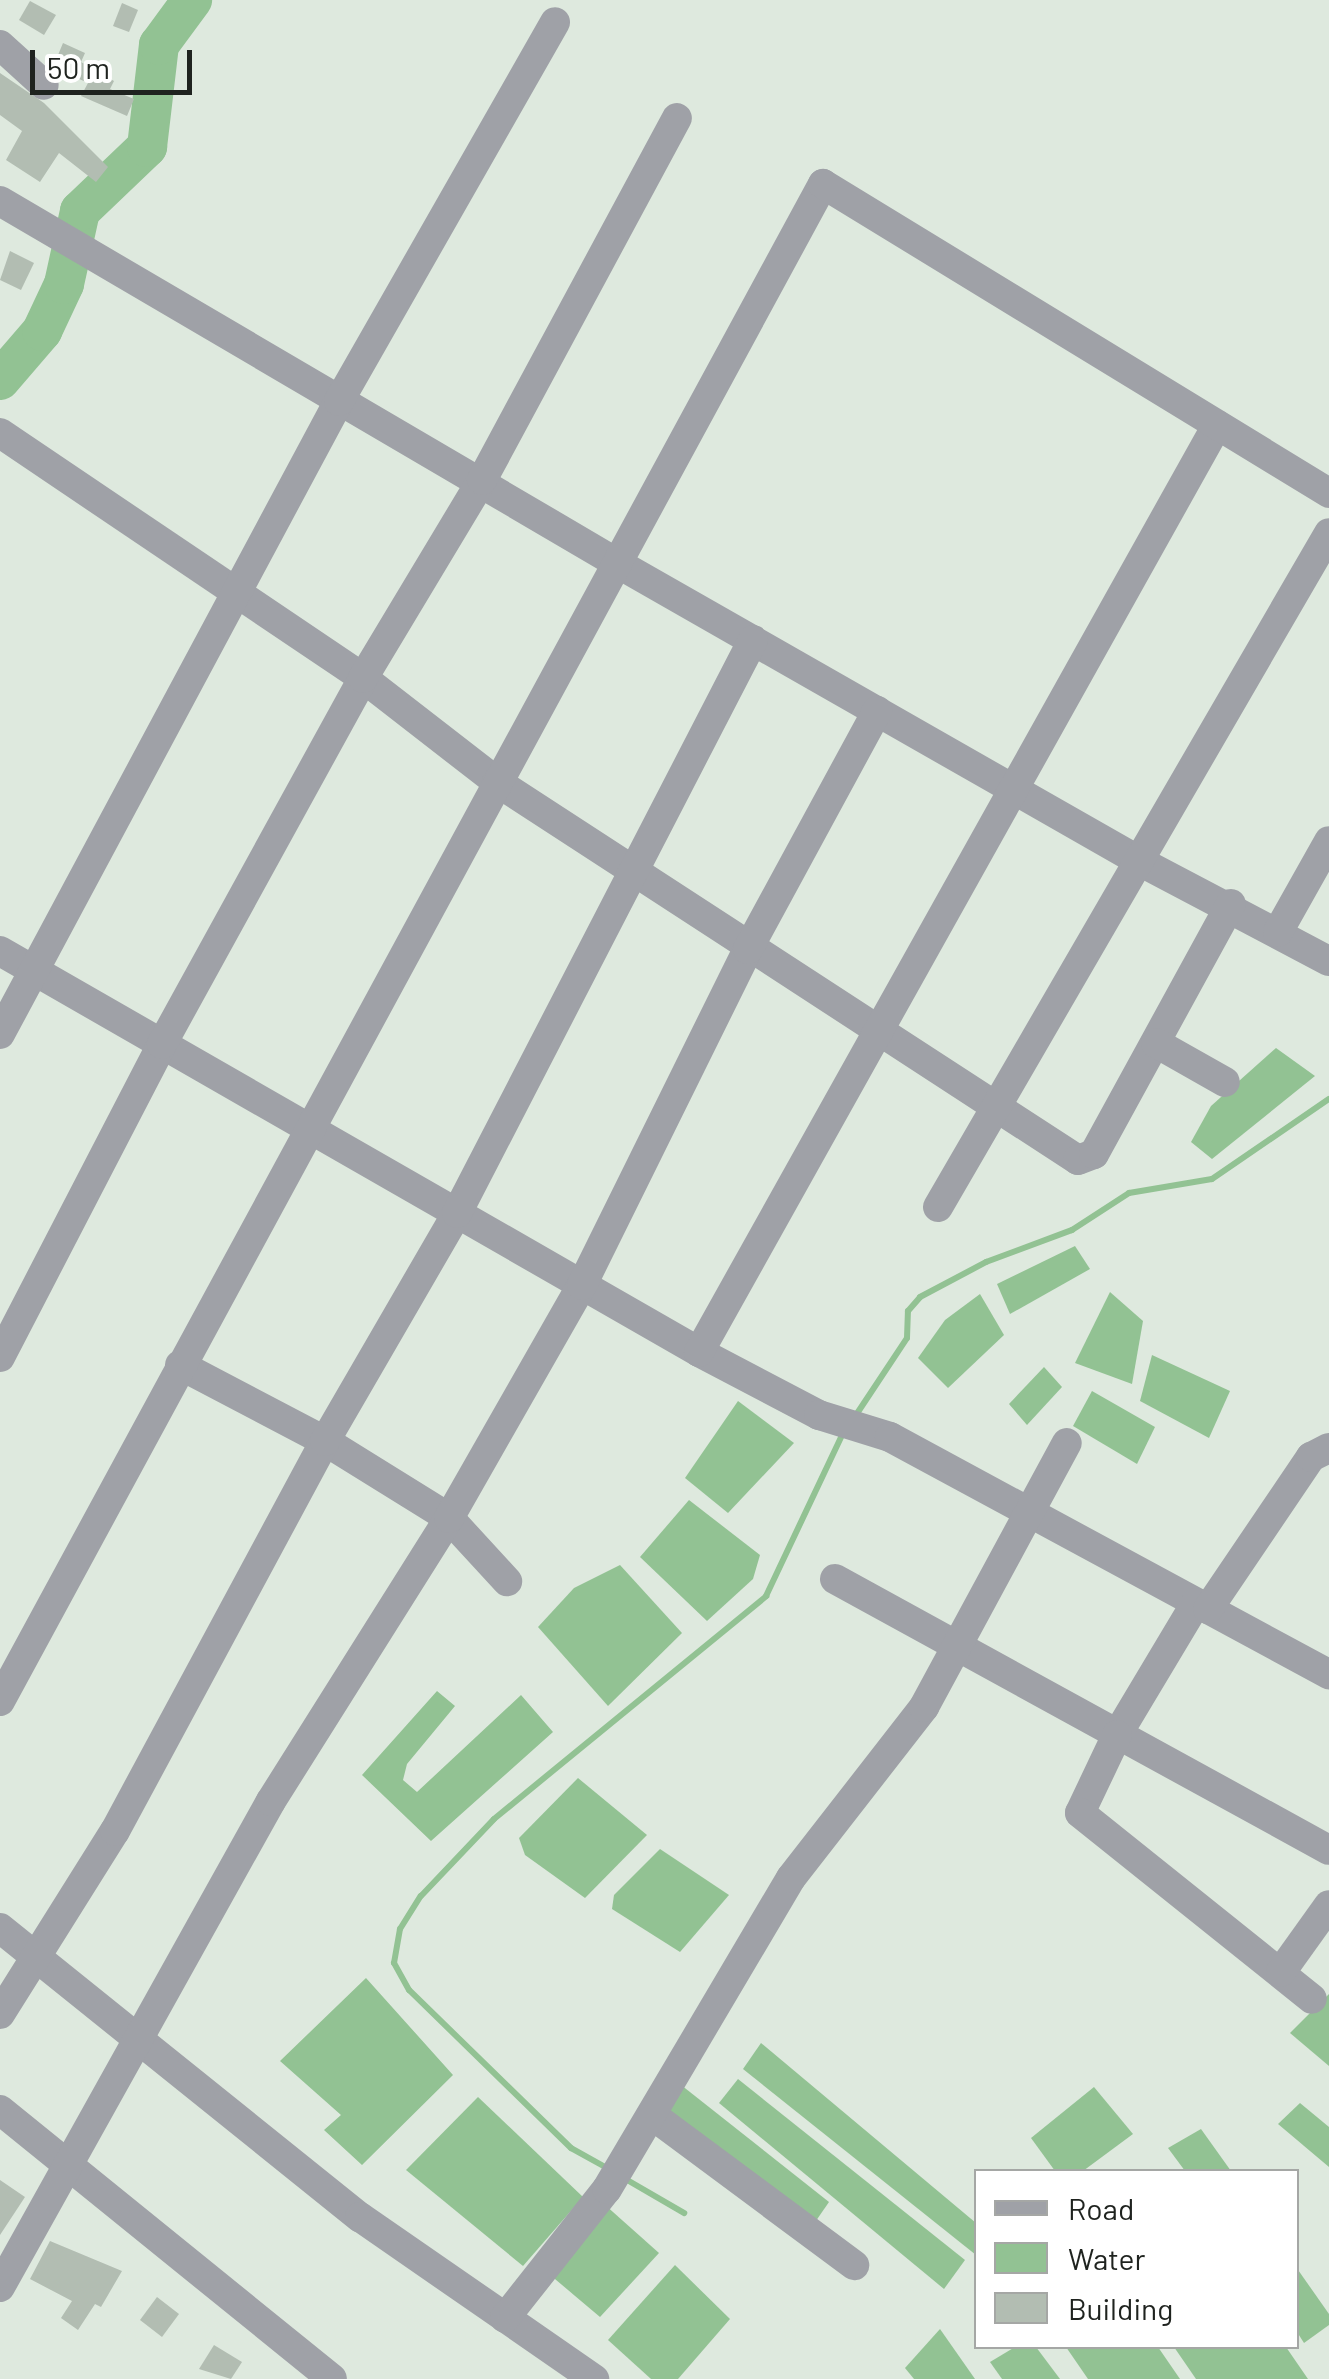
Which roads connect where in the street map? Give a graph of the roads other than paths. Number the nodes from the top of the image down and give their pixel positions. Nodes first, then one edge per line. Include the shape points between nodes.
1 (554, 22) dead end
2 (0, 45) edge
3 (44, 85) dead end
4 (677, 118) dead end
5 (0, 201) edge
6 (339, 401) junction
7 (1218, 424) junction
8 (0, 433) edge
9 (482, 480) junction
10 (1329, 493) edge
11 (1329, 533) edge
12 (618, 563) junction
13 (236, 592) junction
14 (753, 640) junction
15 (363, 678) junction
16 (878, 711) junction
17 (497, 782) junction
18 (1014, 790) junction
19 (1329, 841) edge
20 (1141, 862) junction
21 (633, 873) junction
22 (1231, 904) junction
23 (1278, 932) junction
24 (748, 949) junction
25 (0, 951) edge
26 (1329, 961) edge
27 (34, 971) junction
28 (876, 1033) junction
29 (0, 1034) edge
30 (1156, 1042) junction
31 (162, 1044) junction
32 (1225, 1082) dead end
33 (999, 1110) junction
34 (308, 1127) junction
35 (938, 1207) dead end
36 (457, 1213) junction
37 (582, 1285) junction
38 (698, 1352) junction
39 (0, 1357) edge
40 (180, 1365) junction
41 (325, 1441) junction
42 (1068, 1443) dead end
43 (1329, 1448) edge
44 (1032, 1512) junction
45 (449, 1518) junction
46 (834, 1579) dead end
47 (507, 1581) dead end
48 (1202, 1606) junction
49 (962, 1646) junction
50 (1329, 1674) edge
51 (0, 1701) edge
52 (1117, 1734) junction
53 (1329, 1850) edge
54 (1329, 1906) edge
55 (0, 1928) edge
56 (36, 1958) junction
57 (1282, 1972) junction
58 (1312, 2000) dead end
59 (0, 2014) edge
60 (139, 2041) junction
61 (0, 2110) edge
62 (652, 2116) junction
63 (66, 2168) junction
64 (854, 2264) dead end
65 (0, 2287) edge
66 (505, 2318) junction
67 (332, 2379) edge
68 (594, 2379) edge

1 - 6 street
2 - 3 street
4 - 9 street
5 - 6 street
6 - 9 street
6 - 13 street
7 - 10 street
7 - 12 street via 823,184
7 - 18 street
8 - 13 street
9 - 12 street
9 - 15 street
11 - 20 street
12 - 14 street
12 - 17 street
13 - 15 street
13 - 27 street
14 - 16 street
14 - 21 street
15 - 17 street
15 - 31 street
16 - 18 street
16 - 24 street
17 - 21 street
17 - 34 street
18 - 20 street
18 - 28 street
19 - 23 street
20 - 22 street
20 - 33 street
21 - 24 street
21 - 36 street
22 - 23 street
22 - 30 street
23 - 26 street
24 - 28 street
24 - 37 street
25 - 27 street
27 - 29 street
27 - 31 street
28 - 33 street
28 - 38 street
30 - 32 street
30 - 33 street via 1087,1160
31 - 34 street
31 - 39 street
33 - 35 street
34 - 36 street
34 - 40 street
36 - 37 street
36 - 41 street
37 - 38 street
37 - 45 street
38 - 44 street via 820,1414 890,1437
40 - 41 street
40 - 51 street
41 - 45 street
41 - 56 street via 115,1831
42 - 44 street
43 - 48 street via 1311,1458
44 - 48 street
44 - 49 street
45 - 47 street
45 - 60 street via 271,1801
46 - 49 street
48 - 50 street
48 - 52 street
49 - 52 street
49 - 62 street via 924,1707 791,1878
52 - 53 street
52 - 57 street via 1080,1813
54 - 57 street
55 - 56 street
56 - 59 street
56 - 60 street
57 - 58 street
60 - 63 street
60 - 66 street via 360,2217
61 - 63 street
62 - 64 street
62 - 66 street via 607,2189
63 - 65 street
63 - 67 street
66 - 68 street

